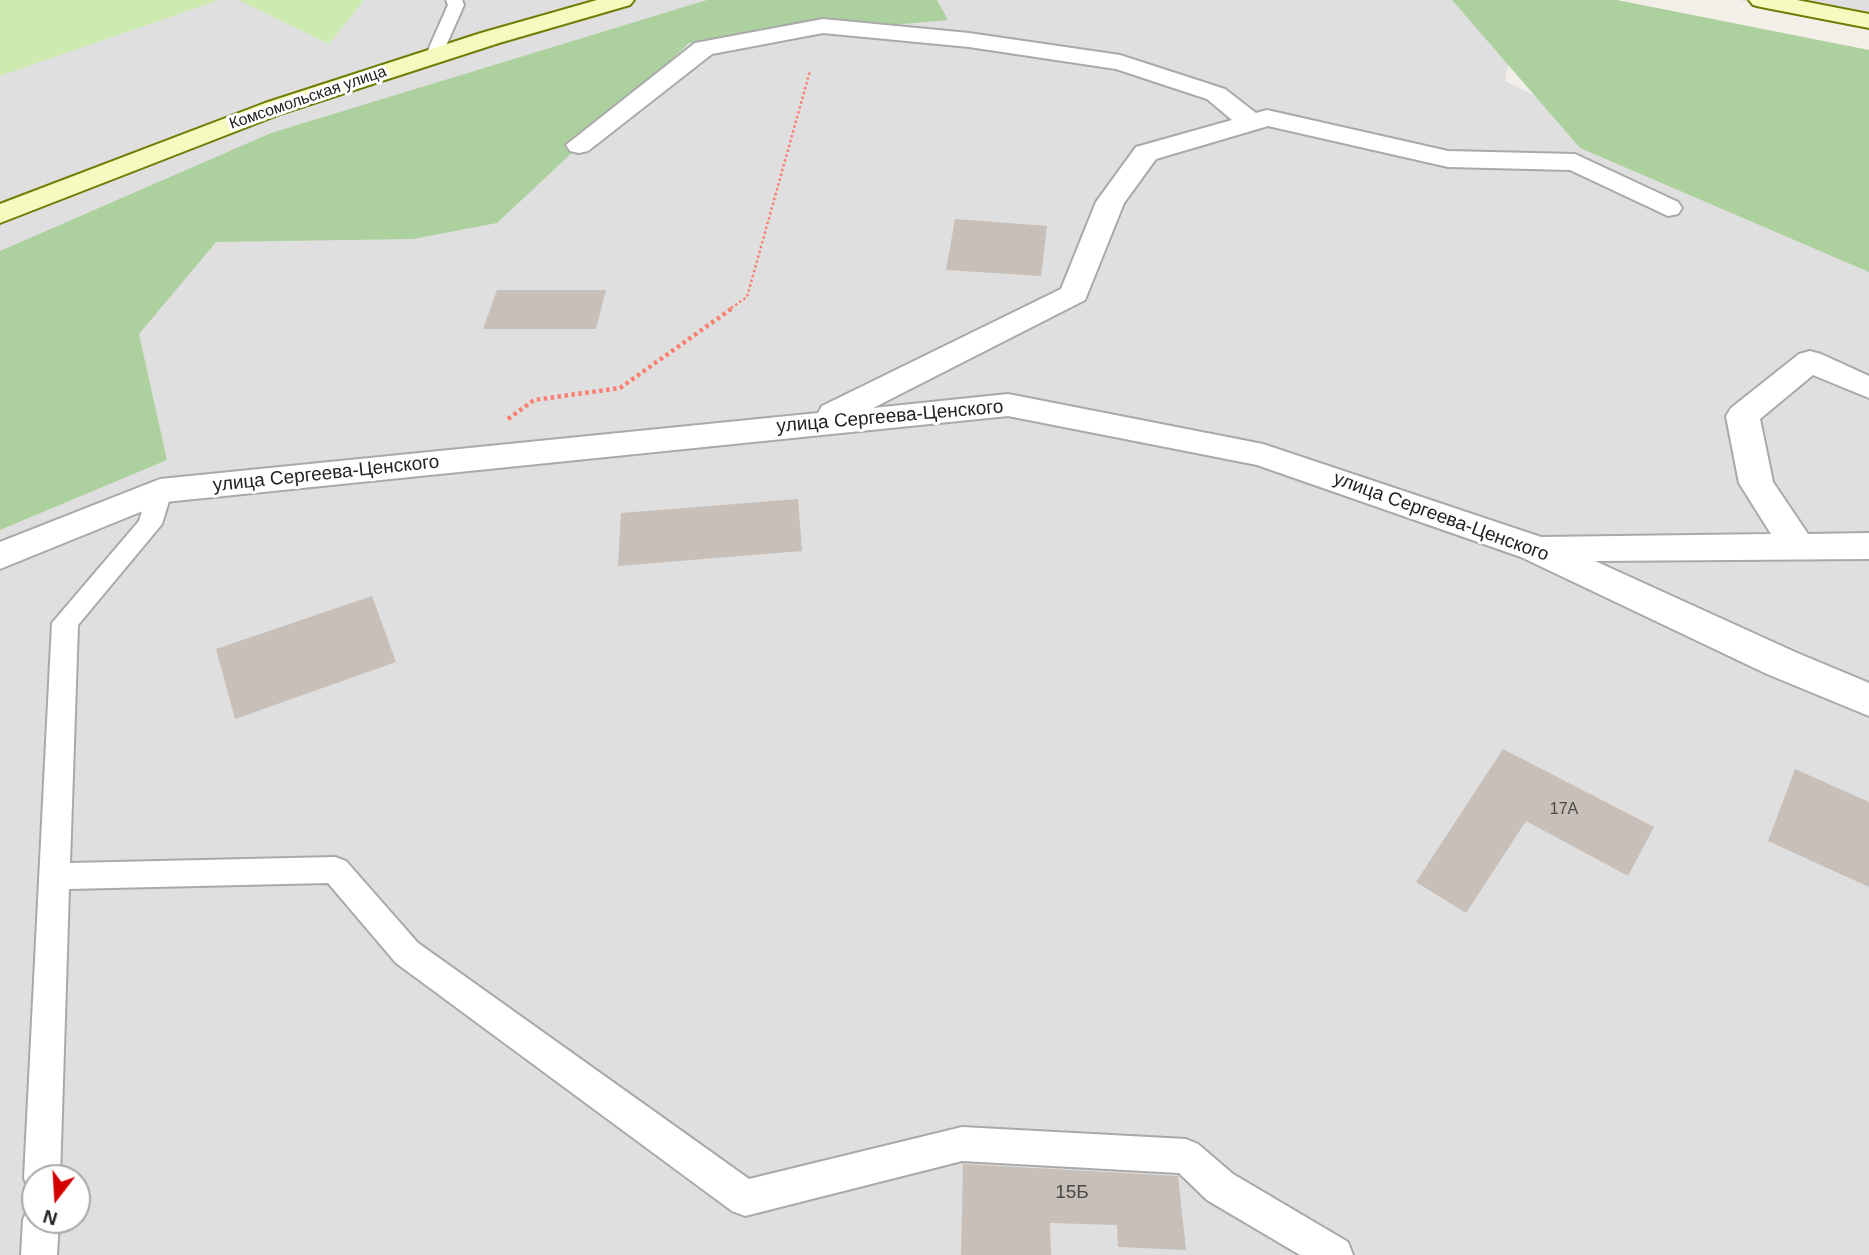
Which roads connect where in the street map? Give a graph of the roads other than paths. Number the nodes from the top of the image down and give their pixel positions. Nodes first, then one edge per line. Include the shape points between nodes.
1 (454, 0) edge
2 (622, 0) edge
3 (1761, 0) edge
4 (1869, 21) edge
5 (433, 57) junction
6 (1252, 123) junction
7 (579, 145) dead end
8 (1668, 208) dead end
9 (0, 214) edge
10 (1869, 388) edge
11 (814, 424) junction
12 (160, 491) junction
13 (1869, 546) edge
14 (1798, 547) junction
15 (1534, 548) junction
16 (0, 556) edge
17 (1869, 699) edge
18 (54, 876) junction
19 (43, 1164) edge
20 (40, 1234) edge
21 (39, 1255) edge
22 (1335, 1255) edge

1 - 5 lane via 456,5
2 - 5 main road, Комсомольская улица
3 - 4 main road
5 - 9 main road, Комсомольская улица via 274,108
6 - 7 street via 1216,94 1120,62 969,40 823,26 704,48
6 - 8 street via 1267,118 1448,159 1575,162
6 - 11 street via 1146,153 1110,202 1074,294
10 - 14 street via 1810,361 1743,416 1756,483
11 - 12 street, улица Сергеева-Ценского
11 - 15 street, улица Сергеева-Ценского via 1008,405 1263,454
12 - 16 street, улица Сергеева-Ценского
12 - 18 lane via 150,524 65,623
13 - 14 street
14 - 15 street
15 - 17 street, улица Сергеева-Ценского via 1780,663
18 - 19 lane
18 - 22 lane via 335,870 407,953 745,1198 962,1144 1186,1156 1220,1187
20 - 21 lane

